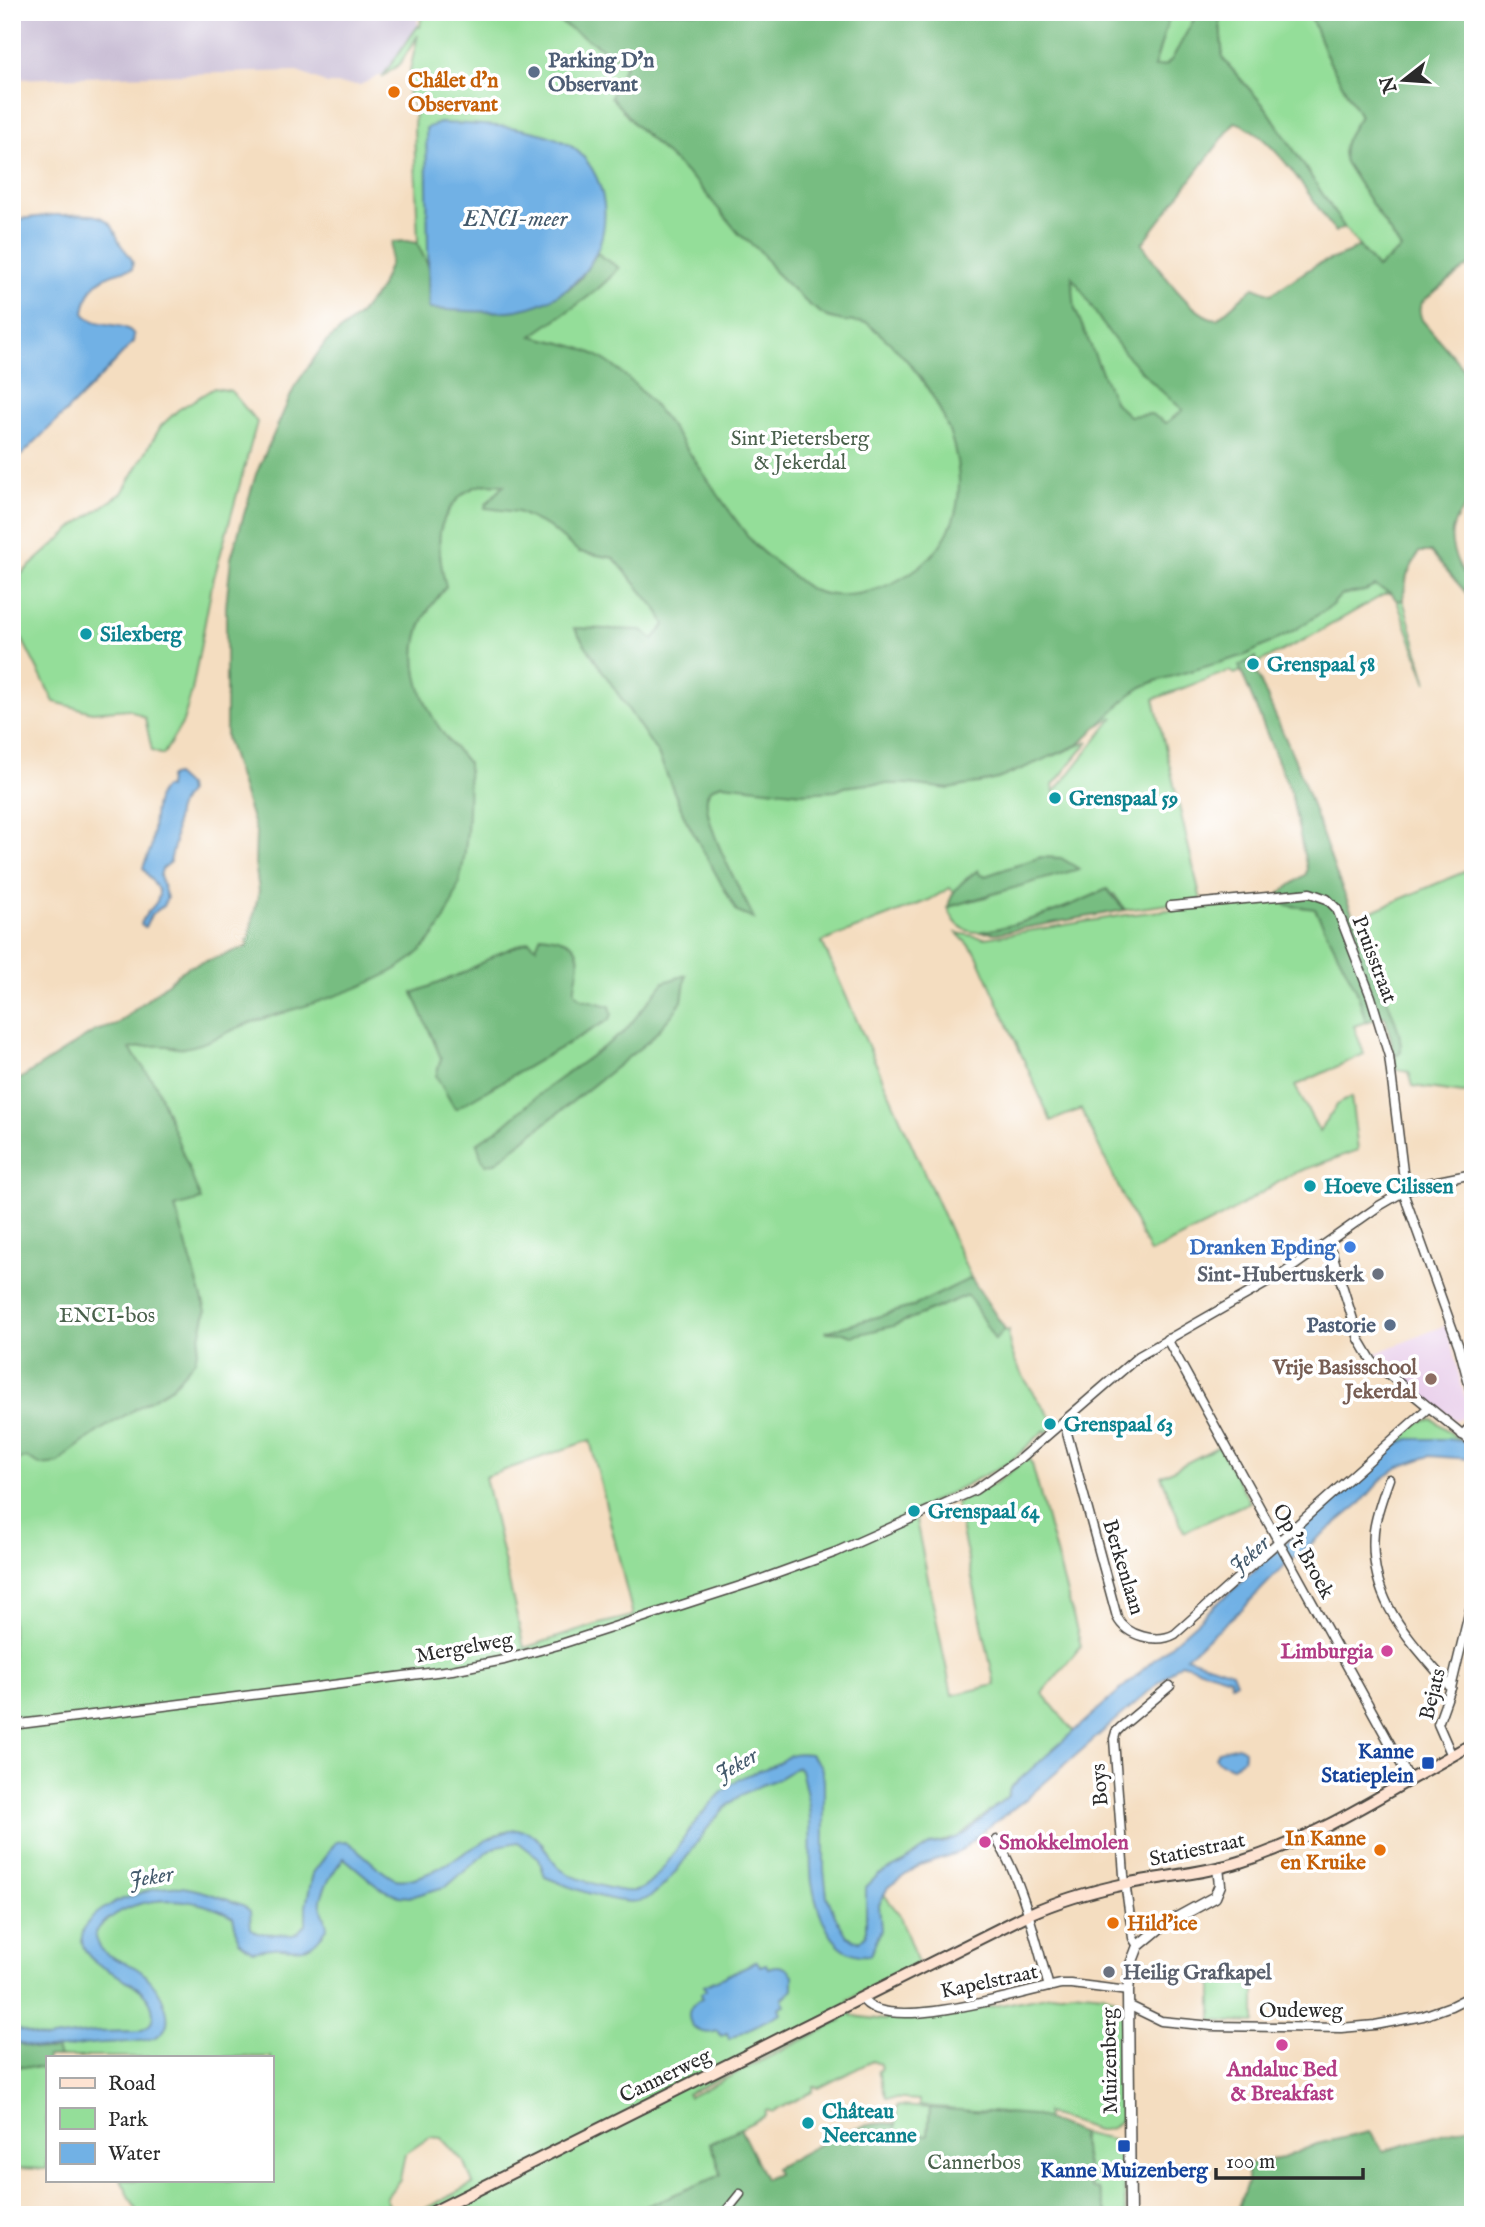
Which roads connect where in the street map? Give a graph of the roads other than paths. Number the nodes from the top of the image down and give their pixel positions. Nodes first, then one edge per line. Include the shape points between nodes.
1 (1171, 906) dead end
2 (1473, 1174) edge
3 (1406, 1191) junction
4 (1326, 1244) junction
5 (1167, 1339) junction
6 (1473, 1399) edge
7 (1428, 1408) junction
8 (1064, 1422) junction
9 (1473, 1424) edge
10 (1462, 1435) junction
11 (1473, 1443) edge
12 (1388, 1479) dead end
13 (1280, 1542) junction
14 (1473, 1597) edge
15 (1170, 1686) dead end
16 (1451, 1688) junction
17 (12, 1725) edge
18 (1473, 1744) edge
19 (1452, 1756) junction
20 (1410, 1780) junction
21 (997, 1840) dead end
22 (1218, 1868) junction
23 (1125, 1884) junction
24 (1029, 1914) junction
25 (1138, 1946) junction
26 (919, 1970) joint
27 (1049, 1987) junction
28 (1128, 1991) junction
29 (1473, 1994) edge
30 (862, 1998) junction
31 (1128, 2005) junction
32 (740, 2194) dead end
33 (427, 2215) edge
34 (723, 2215) edge
35 (1130, 2215) edge

1 - 3 street, Pruisstraat via 1303,893 1318,894 1337,909 1389,1056
2 - 3 street, Mergelweg
3 - 4 street, Mergelweg
3 - 6 street, Pruisstraat
4 - 5 street, Mergelweg
4 - 7 street via 1364,1349 1381,1370
5 - 8 street, Mergelweg via 1139,1356
5 - 13 street, Op 't Broek
7 - 10 street
7 - 13 street, Berkenlaan
8 - 13 street, Berkenlaan via 1117,1617 1130,1632 1162,1639 1175,1634
8 - 17 street, Mergelweg via 990,1481 954,1500 836,1552 558,1645 452,1670
9 - 10 street
10 - 11 street
12 - 16 street via 1374,1531 1385,1605
13 - 20 street, Op 't Broek
14 - 16 street, Bejats
15 - 23 street, Boys via 1116,1732 1114,1739
16 - 19 street, Bejats via 1438,1724
18 - 19 main road, Statiestraat
19 - 20 main road, Statiestraat
20 - 22 main road, Statiestraat via 1318,1832
21 - 24 street
22 - 23 main road, Statiestraat
22 - 25 street via 1220,1885 1215,1898 1162,1926
23 - 24 main road, Statiestraat
23 - 25 street, Boys
24 - 26 main road, Statiestraat
24 - 27 street
25 - 28 street, Muizenberg via 1130,1964
26 - 30 main road, Cannerweg
27 - 28 street, Kapelstraat via 1071,1984
27 - 30 street, Kapelstraat via 932,2011 880,2011 867,2006
28 - 31 street, Muizenberg
29 - 31 street, Oudeweg via 1423,2016 1341,2028 1249,2028 1161,2021
30 - 33 main road, Cannerweg
31 - 35 street, Muizenberg
32 - 34 street

